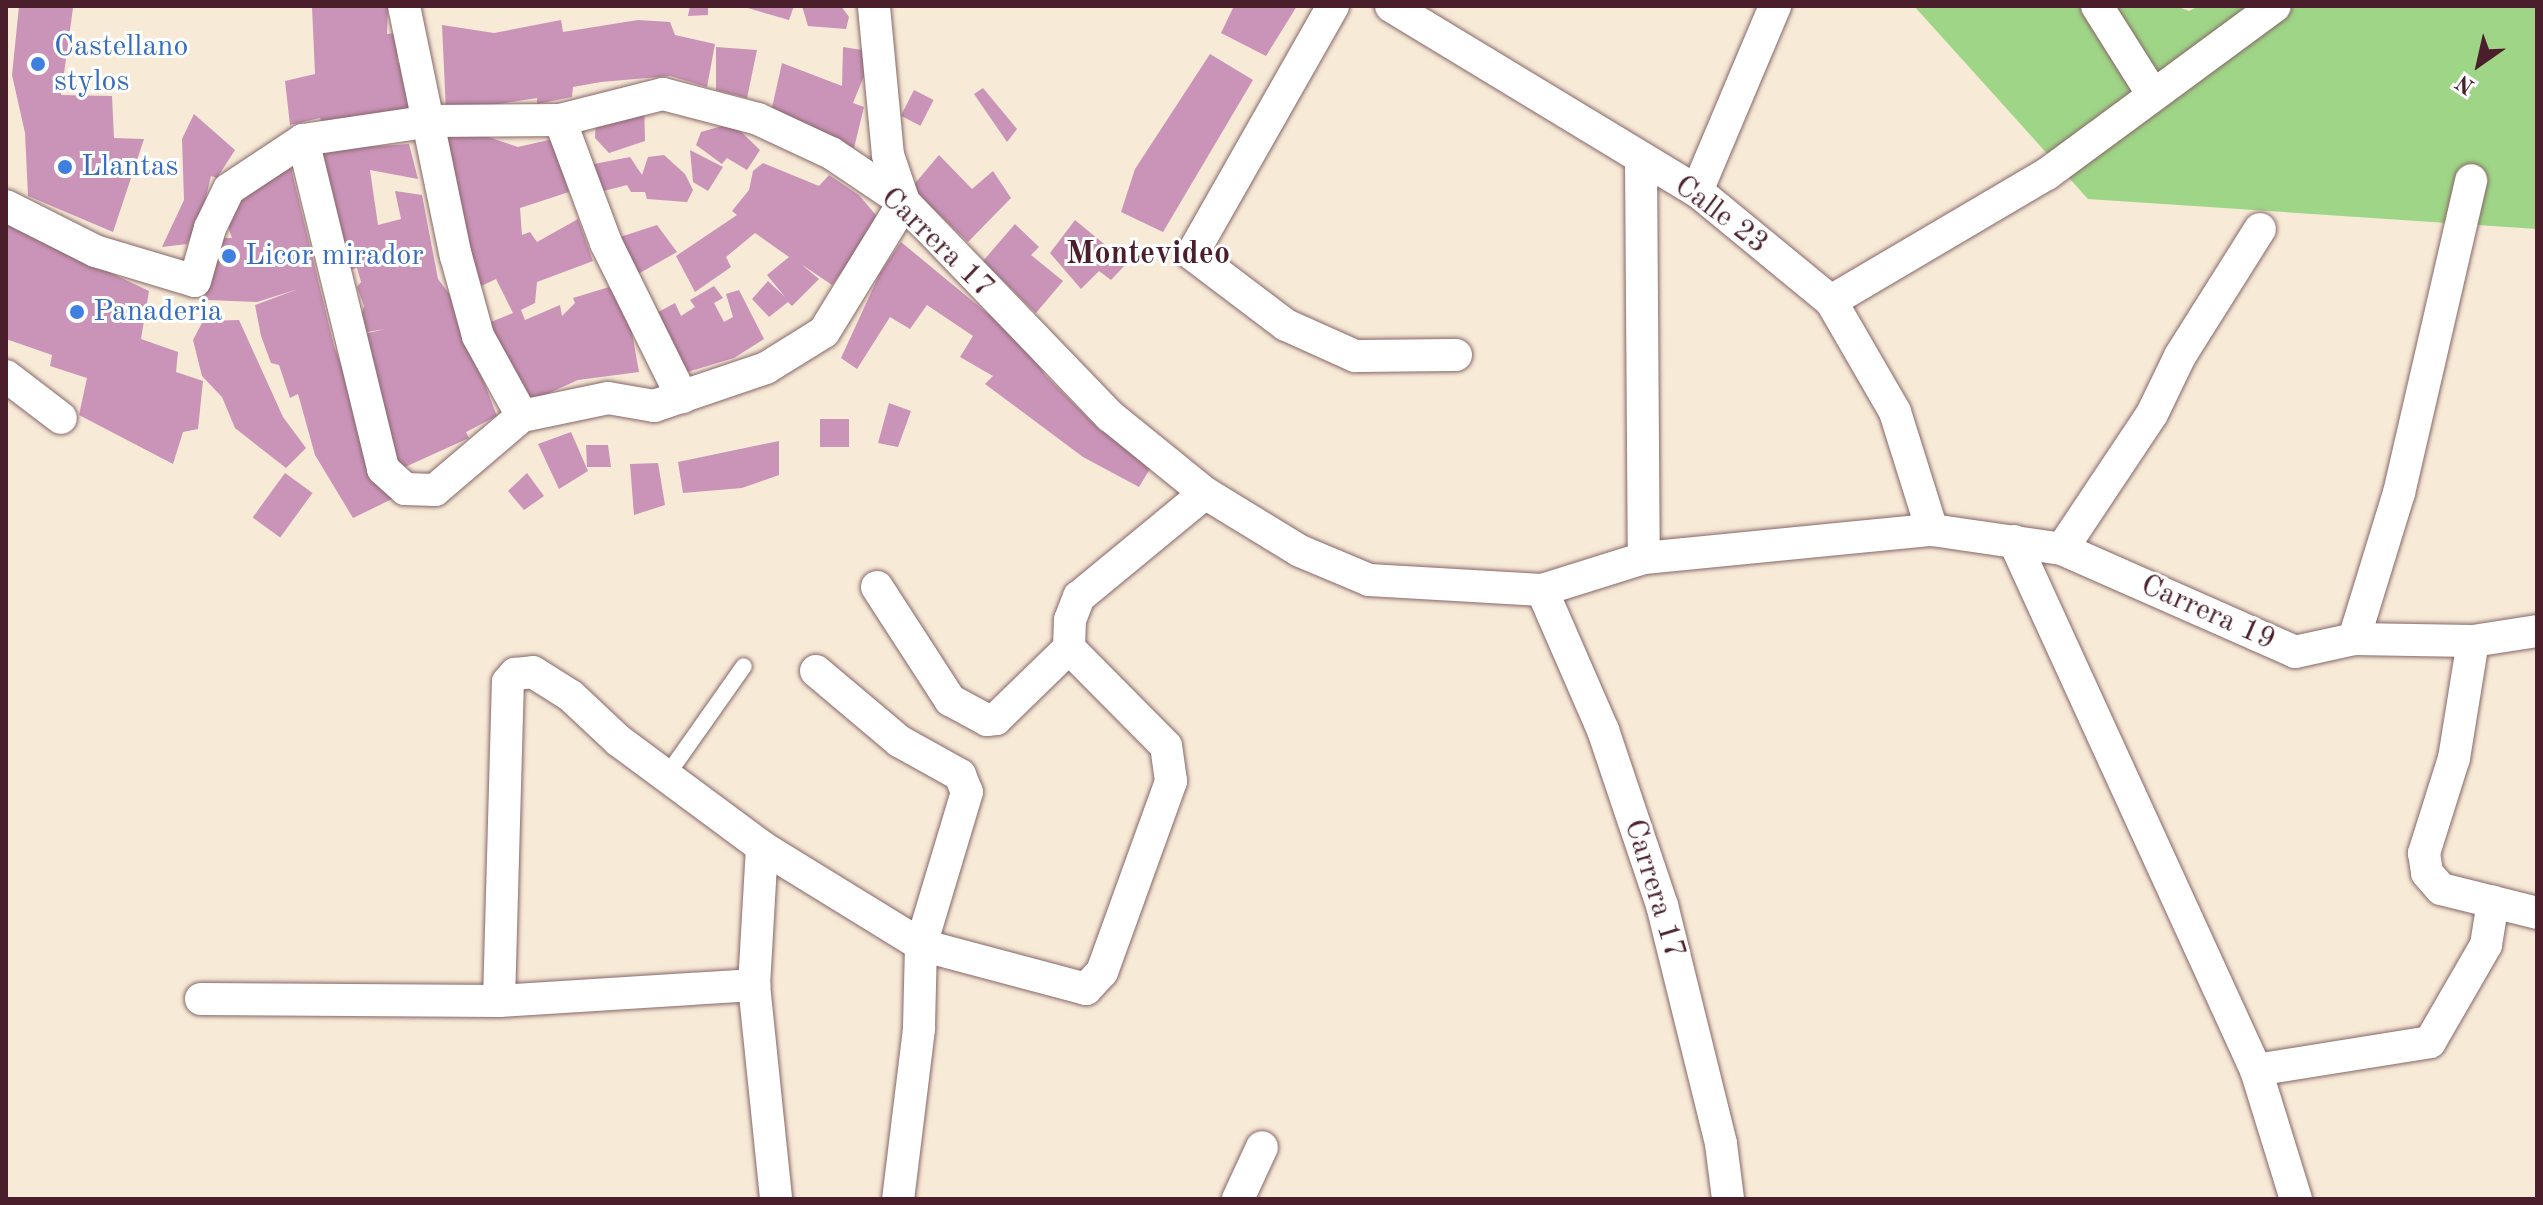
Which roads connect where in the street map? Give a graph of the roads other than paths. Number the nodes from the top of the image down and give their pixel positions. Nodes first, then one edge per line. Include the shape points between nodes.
1 (404, 6) edge
2 (874, 6) edge
3 (1333, 6) edge
4 (1391, 6) edge
5 (1775, 6) edge
6 (2097, 6) edge
7 (2275, 6) edge
8 (2153, 95) junction
9 (560, 120) junction
10 (431, 121) junction
11 (303, 140) junction
12 (1641, 160) junction
13 (2471, 180) dead end
14 (1697, 191) junction
15 (904, 202) junction
16 (6, 206) edge
17 (2260, 229) dead end
18 (1831, 301) junction
19 (1456, 355) dead end
20 (6, 376) edge
21 (682, 397) junction
22 (522, 416) junction
23 (61, 418) dead end
24 (1205, 493) junction
25 (1932, 530) junction
26 (2014, 541) junction
27 (2062, 549) junction
28 (1644, 558) junction
29 (877, 587) dead end
30 (1542, 590) junction
31 (2537, 631) edge
32 (2354, 639) junction
33 (2473, 641) junction
34 (1069, 648) junction
35 (744, 666) dead end
36 (816, 671) dead end
37 (667, 775) junction
38 (762, 847) junction
39 (2493, 902) junction
40 (2537, 913) edge
41 (921, 945) junction
42 (754, 985) junction
43 (201, 999) dead end
44 (499, 1001) junction
45 (2256, 1070) junction
46 (1262, 1147) dead end
47 (776, 1199) edge
48 (898, 1199) edge
49 (1238, 1199) edge
50 (1728, 1199) edge
51 (2296, 1199) edge

1 - 10 street
2 - 15 street via 888,155
3 - 19 street via 1192,254 1286,325 1355,356
4 - 12 street, Calle 23
5 - 14 street
6 - 8 street
7 - 8 street
8 - 18 street via 2047,174
9 - 10 street, Carrera 17
9 - 15 street, Carrera 17 via 663,94 758,119 831,153
9 - 21 street via 606,243
10 - 11 street, Carrera 17
10 - 22 street via 456,256 478,336
11 - 16 street, Carrera 17 via 229,189 195,281 95,251
11 - 22 street via 383,469 405,489 435,490
12 - 14 street, Calle 23
12 - 28 street
13 - 32 street via 2399,493
14 - 18 street, Calle 23
15 - 21 street via 824,332 766,368
15 - 24 street, Carrera 17 via 1110,416
17 - 27 street via 2180,356 2152,414
18 - 25 street, Calle 23 via 1895,412
20 - 23 street
21 - 22 street via 654,406 608,398
24 - 30 street, Carrera 17 via 1300,551 1369,580
24 - 34 street via 1079,597 1070,620
25 - 26 street, Carrera 19
25 - 28 street, Carrera 17
26 - 27 street, Carrera 19
26 - 45 street
27 - 32 street, Carrera 19 via 2295,652
28 - 30 street, Carrera 17
29 - 34 street via 950,700 987,720 1005,711
30 - 50 street, Carrera 17 via 1603,730 1662,905 1721,1144
31 - 33 street, Carrera 19
32 - 33 street, Carrera 19
33 - 39 street via 2454,758 2424,853 2427,873 2441,889
34 - 41 street via 1166,746 1171,781 1102,972 1086,989 1075,988
35 - 37 lane
36 - 41 street via 899,741 960,775 967,792
37 - 38 street
37 - 44 street via 571,696 533,672 515,674 508,682
38 - 41 street
38 - 42 street
39 - 40 street
39 - 45 street via 2486,945 2430,1042
41 - 48 street via 919,1029
42 - 44 street
42 - 47 street
43 - 44 street via 327,1004
45 - 51 street
46 - 49 street

